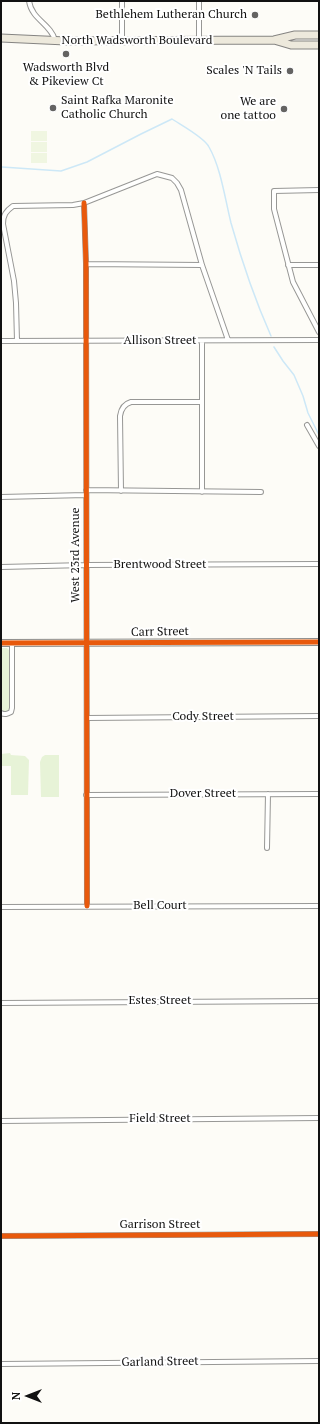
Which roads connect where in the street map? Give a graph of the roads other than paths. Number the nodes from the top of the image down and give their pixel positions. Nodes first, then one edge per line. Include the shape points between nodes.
1 (29, 1) edge
2 (122, 1) edge
3 (199, 1) edge
4 (319, 35) edge
5 (1, 38) edge
6 (55, 40) junction
7 (274, 40) junction
8 (122, 41) junction
9 (199, 41) junction
10 (319, 45) edge
11 (319, 190) edge
12 (84, 203) junction
13 (86, 264) junction
14 (202, 265) junction
15 (288, 265) junction
16 (319, 265) edge
17 (319, 332) edge
18 (228, 340) junction
19 (319, 340) edge
20 (1, 341) edge
21 (17, 341) junction
22 (85, 341) junction
23 (202, 341) junction
24 (202, 402) junction
25 (307, 425) dead end
26 (319, 446) edge
27 (121, 491) junction
28 (202, 492) junction
29 (261, 492) dead end
30 (86, 493) junction
31 (1, 497) edge
32 (319, 564) edge
33 (86, 565) junction
34 (1, 567) edge
35 (319, 642) edge
36 (1, 643) edge
37 (12, 643) junction
38 (87, 643) junction
39 (1, 713) edge
40 (319, 716) edge
41 (87, 718) junction
42 (268, 794) junction
43 (319, 794) edge
44 (86, 795) junction
45 (267, 848) dead end
46 (87, 906) junction
47 (319, 906) edge
48 (1, 907) edge
49 (319, 1000) edge
50 (1, 1003) edge
51 (319, 1118) edge
52 (1, 1120) edge
53 (319, 1234) edge
54 (1, 1236) edge
55 (319, 1361) edge
56 (1, 1364) edge

1 - 6 street via 32,12 49,28
2 - 8 street
3 - 9 street
4 - 7 main road, North Wadsworth Boulevard via 295,35
5 - 6 main road, North Wadsworth Boulevard
6 - 8 main road, North Wadsworth Boulevard
7 - 9 main road, North Wadsworth Boulevard
7 - 10 main road, North Wadsworth Boulevard via 291,45
8 - 9 main road, North Wadsworth Boulevard
11 - 15 street via 274,191 274,209
12 - 13 street, West 23rd Avenue
12 - 14 street via 157,174 168,176 181,190
12 - 21 street via 13,206 3,218 14,281
13 - 14 street
13 - 22 street, West 23rd Avenue
14 - 18 street
15 - 16 street
15 - 17 street via 293,282
18 - 19 street, Allison Street
18 - 23 street, Allison Street
20 - 21 street, Allison Street
21 - 22 street, Allison Street
22 - 23 street, Allison Street
22 - 30 street, West 23rd Avenue
23 - 24 street
24 - 27 street via 126,404 121,411
24 - 28 street
25 - 26 street
27 - 28 street
27 - 30 street
28 - 29 street
30 - 31 street
30 - 33 street, West 23rd Avenue
32 - 33 street, Brentwood Street
33 - 34 street, Brentwood Street
33 - 38 street, West 23rd Avenue
35 - 38 street, Carr Street
36 - 37 street, Carr Street
37 - 38 street, Carr Street
37 - 39 street via 12,708 8,714
38 - 41 street, West 23rd Avenue
40 - 41 street, Cody Street
41 - 44 street, West 23rd Avenue
42 - 43 street, Dover Street
42 - 44 street, Dover Street
42 - 45 street
44 - 46 street, West 23rd Avenue
46 - 47 street, Bell Court
46 - 48 street, Bell Court
49 - 50 street, Estes Street
51 - 52 street, Field Street
53 - 54 street, Garrison Street
55 - 56 street, Garland Street

